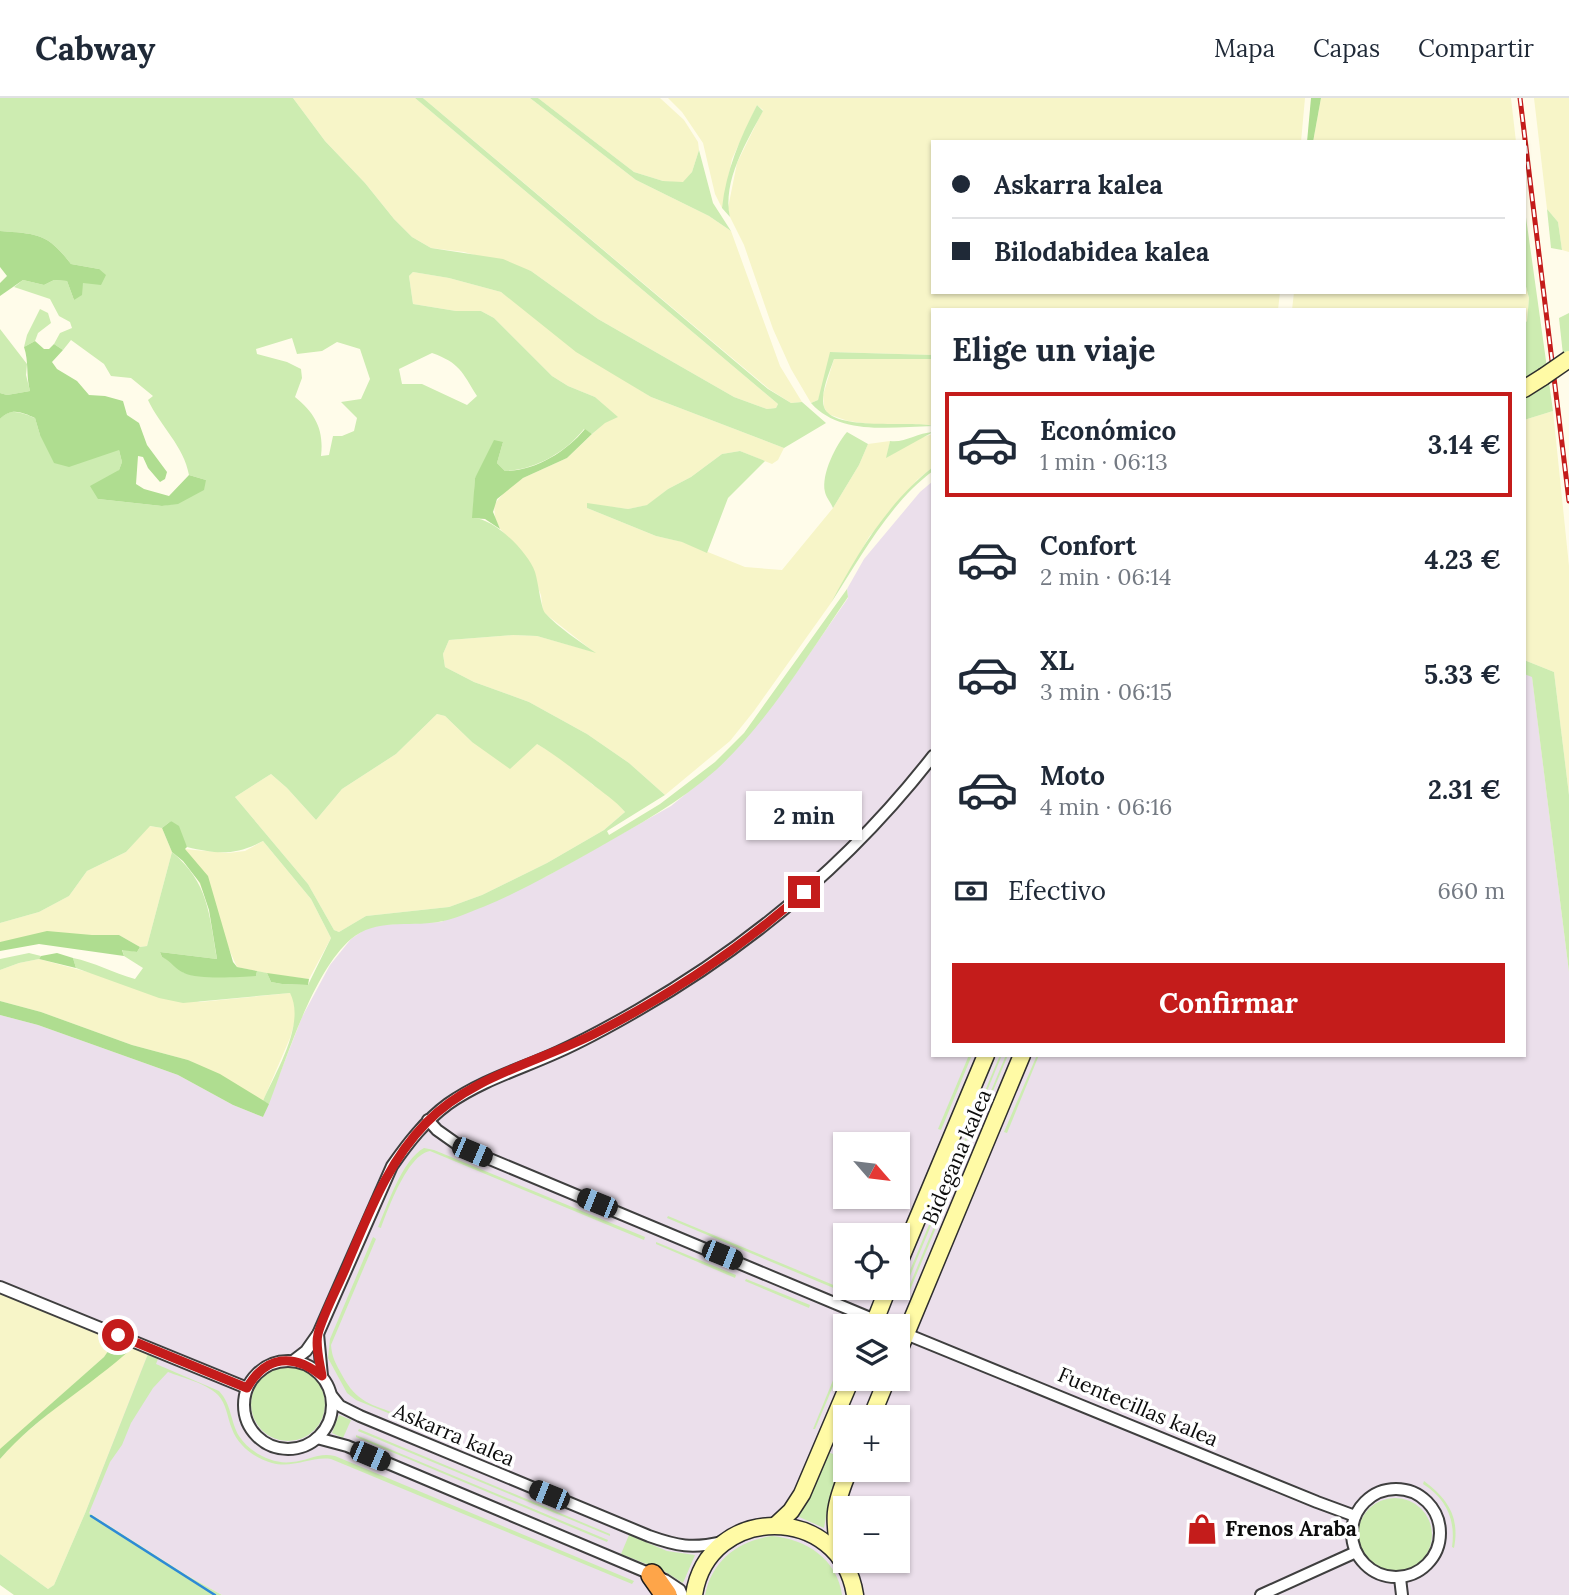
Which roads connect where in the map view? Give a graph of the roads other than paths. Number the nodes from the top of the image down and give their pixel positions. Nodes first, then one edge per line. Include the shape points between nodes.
1 (1569, 359) edge
2 (1526, 388) edge
3 (931, 758) edge
4 (985, 1057) edge
5 (1021, 1057) edge
6 (428, 1120) junction
7 (910, 1236) edge
8 (0, 1287) edge
9 (853, 1314) edge
10 (910, 1324) edge
11 (318, 1334) junction
12 (910, 1336) edge
13 (293, 1360) junction
14 (322, 1376) junction
15 (247, 1388) junction
16 (845, 1391) edge
17 (332, 1396) junction
18 (317, 1438) junction
19 (1355, 1516) junction
20 (776, 1525) junction
21 (725, 1541) junction
22 (833, 1550) edge
23 (1356, 1552) junction
24 (848, 1573) edge
25 (652, 1575) junction
26 (1400, 1578) junction
27 (666, 1595) edge
28 (682, 1595) edge
29 (694, 1595) edge
30 (855, 1595) edge
31 (1261, 1595) edge
32 (1402, 1595) edge

1 - 2 street, bridge
3 - 6 street via 825,874 711,964 596,1033 480,1084
4 - 7 street, Bidegana kalea
5 - 10 street, Bidegana kalea
6 - 9 street via 461,1147
6 - 11 street via 386,1177
8 - 15 street
11 - 13 street
11 - 14 street
12 - 19 street, Fuentecillas kalea
13 - 14 street
13 - 15 street via 261,1370
14 - 17 street
15 - 18 street via 246,1417 262,1441 290,1449
16 - 20 street via 797,1504
17 - 18 street via 330,1419
17 - 21 street, Askarra kalea via 360,1416 649,1535 682,1546
18 - 25 street via 346,1446
19 - 23 street via 1352,1540
19 - 26 street via 1362,1504 1385,1490 1411,1491 1432,1507 1441,1532 1439,1545 1424,1567
20 - 21 street via 749,1529
20 - 22 street via 812,1534
21 - 29 street via 699,1574
23 - 26 street via 1374,1572
23 - 31 street
24 - 30 street
25 - 27 highway
25 - 28 street
26 - 32 street

